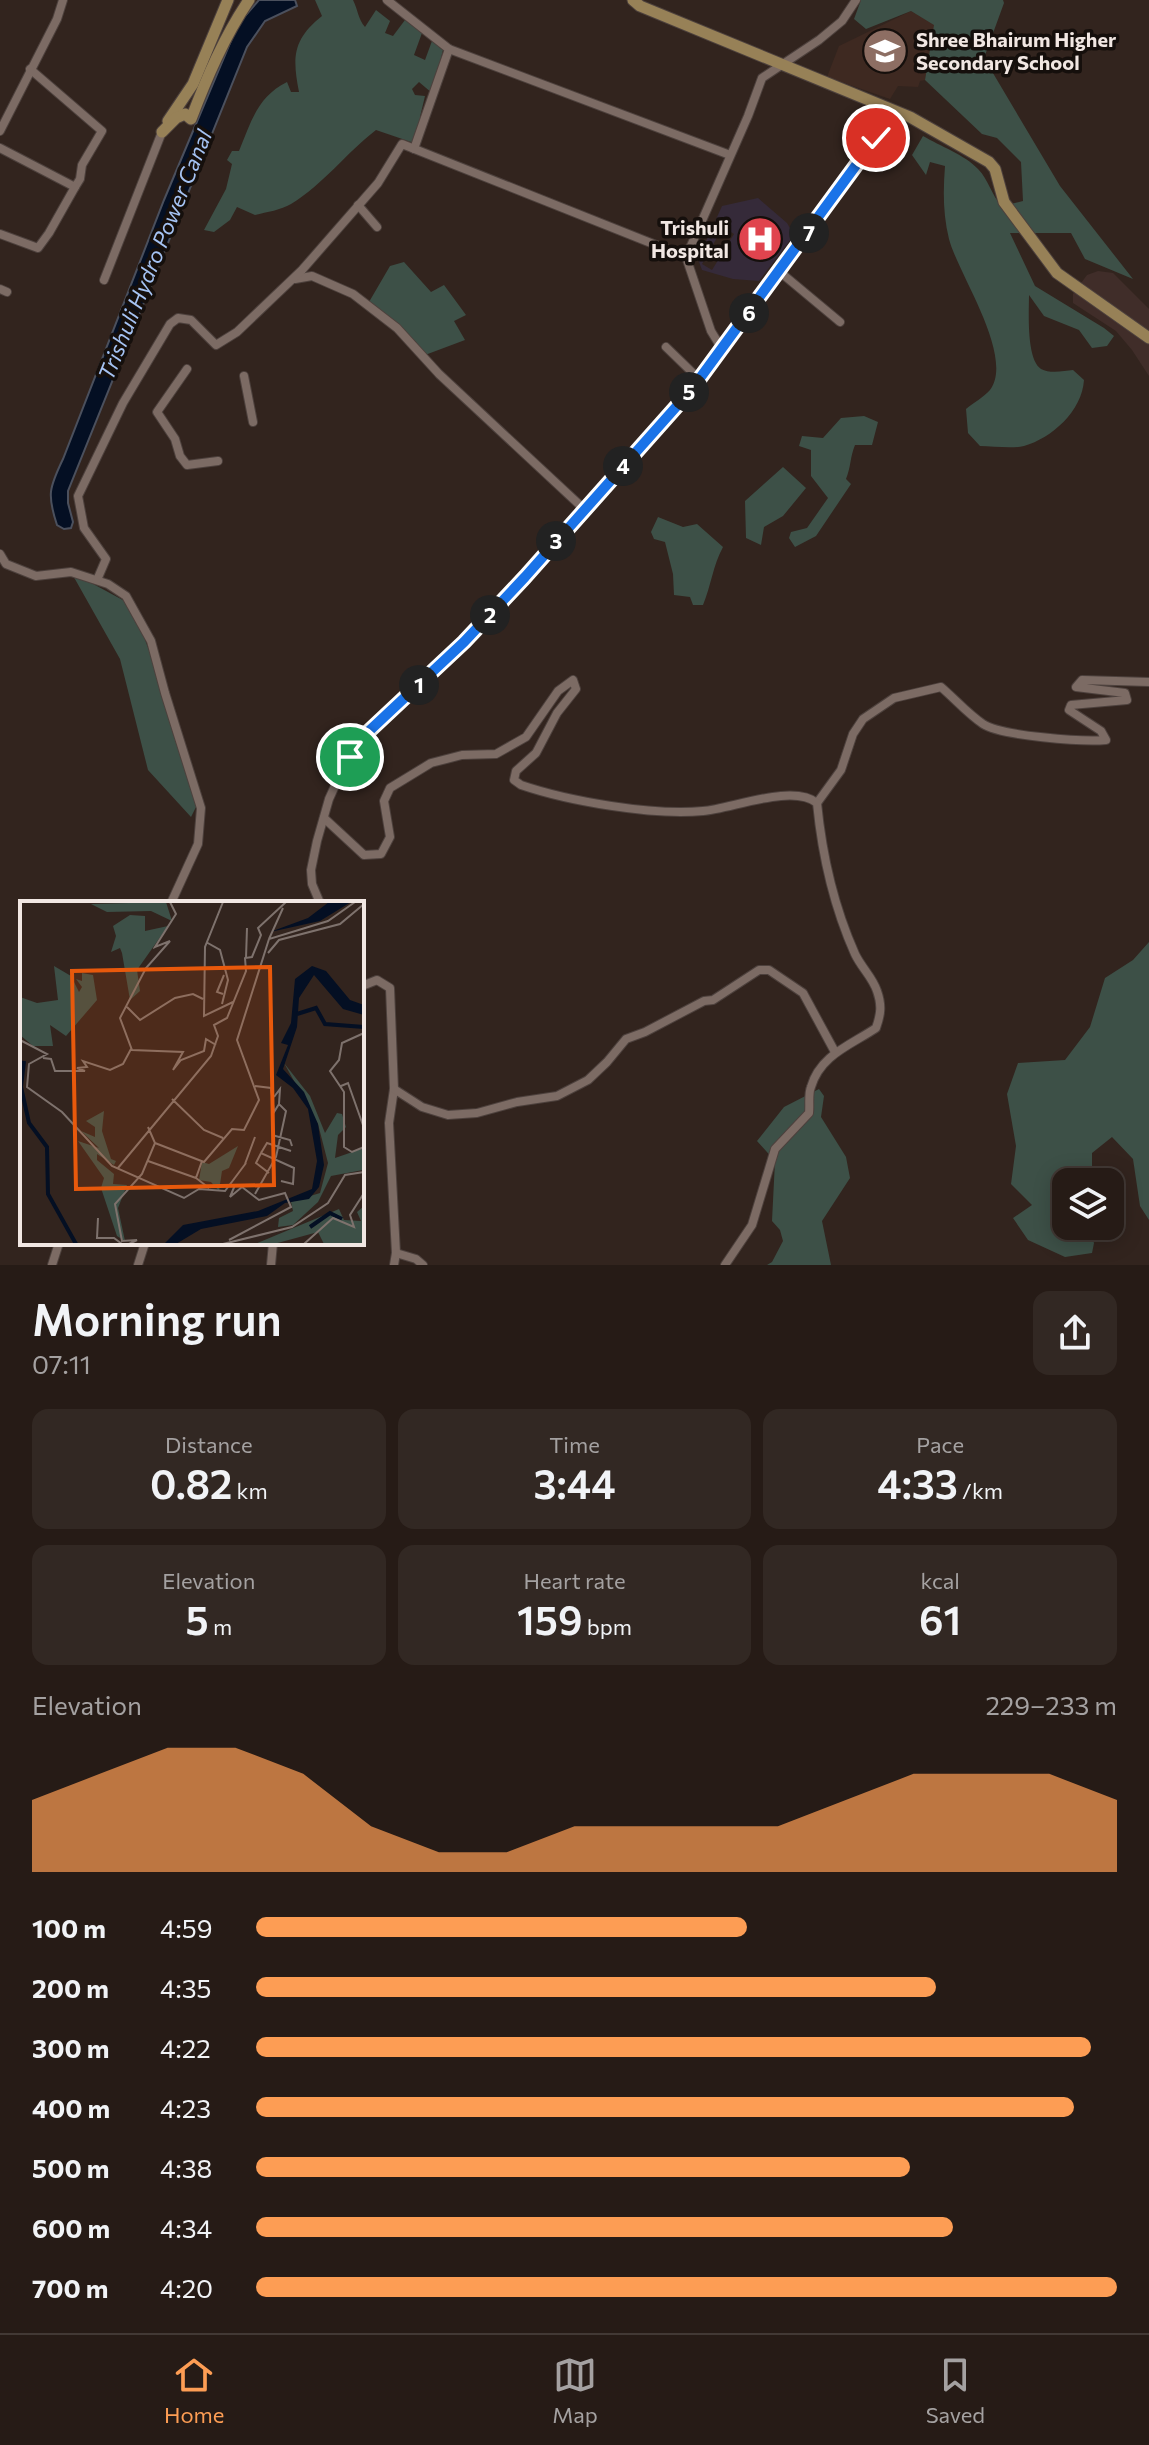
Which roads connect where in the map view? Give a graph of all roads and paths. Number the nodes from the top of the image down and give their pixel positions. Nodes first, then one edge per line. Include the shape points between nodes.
1 (63, 0) edge
2 (228, 0) edge
3 (249, 0) edge
4 (387, 0) edge
5 (633, 0) edge
6 (856, 0) edge
7 (449, 49) junction
8 (781, 66) junction
9 (30, 69) junction
10 (901, 115) junction
11 (0, 131) edge
12 (162, 132) junction
13 (0, 148) edge
14 (414, 149) junction
15 (730, 155) junction
16 (75, 187) junction
17 (358, 205) junction
18 (377, 227) dead end
19 (0, 234) edge
20 (686, 257) junction
21 (780, 272) junction
22 (104, 280) dead end
23 (291, 280) junction
24 (840, 322) dead end
25 (1149, 338) edge
26 (666, 347) dead end
27 (722, 349) junction
28 (187, 369) dead end
29 (244, 376) dead end
30 (699, 379) junction
31 (253, 422) dead end
32 (218, 461) dead end
33 (584, 509) junction
34 (0, 554) edge
35 (97, 580) junction
36 (1149, 682) edge
37 (817, 803) junction
38 (324, 818) junction
39 (172, 901) edge
40 (319, 901) edge
41 (364, 985) edge
42 (835, 1052) junction
43 (394, 1089) junction
44 (58, 1245) edge
45 (144, 1245) edge
46 (273, 1245) edge
47 (396, 1253) junction
48 (52, 1265) edge
49 (138, 1265) edge
50 (271, 1265) edge
51 (394, 1265) edge
52 (423, 1265) edge
53 (725, 1265) edge

1 - 9 street
2 - 12 street via 193,84
3 - 12 street via 211,68 191,119 185,114 176,118
4 - 7 street
5 - 8 street
6 - 8 street via 842,21
7 - 14 street
7 - 15 street
8 - 10 street
8 - 15 street via 762,78
9 - 11 street
9 - 16 street via 102,131
10 - 21 street via 876,138
10 - 25 street via 989,162 1004,202 1057,273
12 - 22 street
13 - 16 street
14 - 17 street via 402,144
14 - 20 street
15 - 20 street
16 - 19 street via 38,248
17 - 18 street
17 - 23 street
20 - 27 street
21 - 24 street
21 - 27 street
23 - 33 street via 312,276 353,294
23 - 35 street via 216,345 191,320 178,318 170,324 123,403 78,496 84,528 106,559
26 - 30 street
27 - 30 street
28 - 32 street via 157,412 187,465
29 - 31 street
30 - 33 street
33 - 38 street via 464,642 368,732 339,777
34 - 35 street via 6,564 36,576 71,572
35 - 39 street via 126,596 151,641 201,808 198,844
36 - 37 street via 1082,680 1076,687 1125,693 1127,700 1071,705 1069,710 1106,740 1094,741 984,726 941,687 894,698 863,719 841,770
37 - 38 street via 776,796 703,811 638,810 521,785 514,780 516,771 536,753 576,689 573,680 558,691 526,737 496,754 431,763 390,788 384,801 390,837 381,854 364,855
37 - 42 street via 839,910 856,956 877,988 882,1011 876,1028
38 - 40 street via 311,870
41 - 43 street via 377,980 390,988
42 - 43 street via 803,993 769,970 759,970 713,1000 626,1039 588,1080 557,1096 448,1115 422,1107
42 - 53 street via 810,1089 809,1113 775,1149 752,1225
43 - 47 street via 389,1123
44 - 48 street
45 - 49 street
46 - 50 street
47 - 51 street
47 - 52 street

